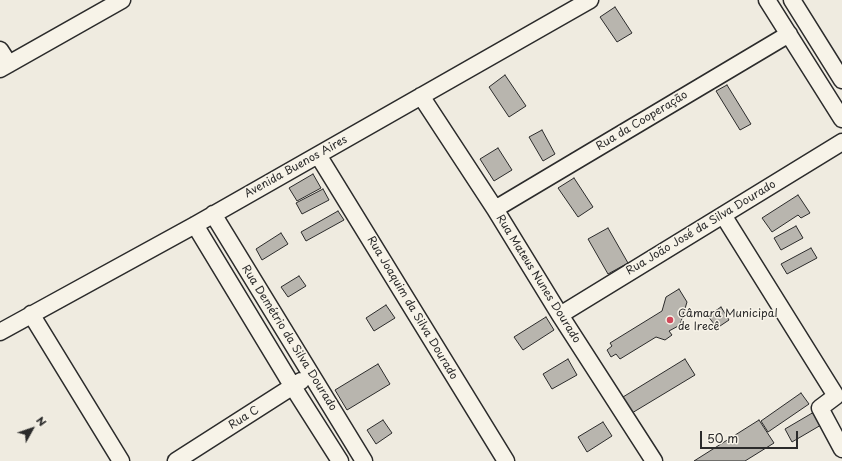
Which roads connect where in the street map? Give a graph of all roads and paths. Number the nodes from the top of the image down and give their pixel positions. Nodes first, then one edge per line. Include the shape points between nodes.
1 (122, 0) edge
2 (590, 0) edge
3 (767, 0) edge
4 (792, 0) edge
5 (789, 34) junction
6 (0, 50) edge
7 (4, 67) edge
8 (842, 80) edge
9 (421, 96) junction
10 (842, 119) edge
11 (842, 142) edge
12 (318, 155) junction
13 (495, 209) junction
14 (213, 214) junction
15 (723, 215) junction
16 (195, 225) junction
17 (31, 314) junction
18 (560, 315) junction
19 (0, 332) edge
20 (311, 375) junction
21 (293, 387) junction
22 (842, 449) edge
23 (120, 461) edge
24 (176, 461) edge
25 (340, 461) edge
26 (364, 461) edge
27 (506, 461) edge
28 (654, 461) edge

1 - 7 street
2 - 9 street, Avenida Buenos Aires
3 - 5 street
4 - 8 street
5 - 10 street
5 - 13 street, Rua da Cooperação
6 - 7 street
9 - 12 street, Avenida Buenos Aires
9 - 13 street, Rua Mateus Nunes Dourado
11 - 15 street, Rua João José da Silva Dourado
12 - 14 street, Avenida Buenos Aires
12 - 27 street, Rua Joaquim da Silva Dourado
13 - 18 street, Rua Mateus Nunes Dourado
14 - 16 street, Avenida Buenos Aires
14 - 20 street, Rua Demétrio da Silva Dourado
15 - 18 street, Rua João José da Silva Dourado
15 - 22 street via 836,396 820,408
16 - 17 street, Avenida Buenos Aires
16 - 21 street, Rua Demétrio da Silva Dourado
17 - 19 street, Avenida Buenos Aires
17 - 23 street
18 - 28 street, Rua Mateus Nunes Dourado
20 - 21 street, Rua C
20 - 26 street, Rua Demétrio da Silva Dourado
21 - 24 street, Rua C
21 - 25 street, Rua Demétrio da Silva Dourado

